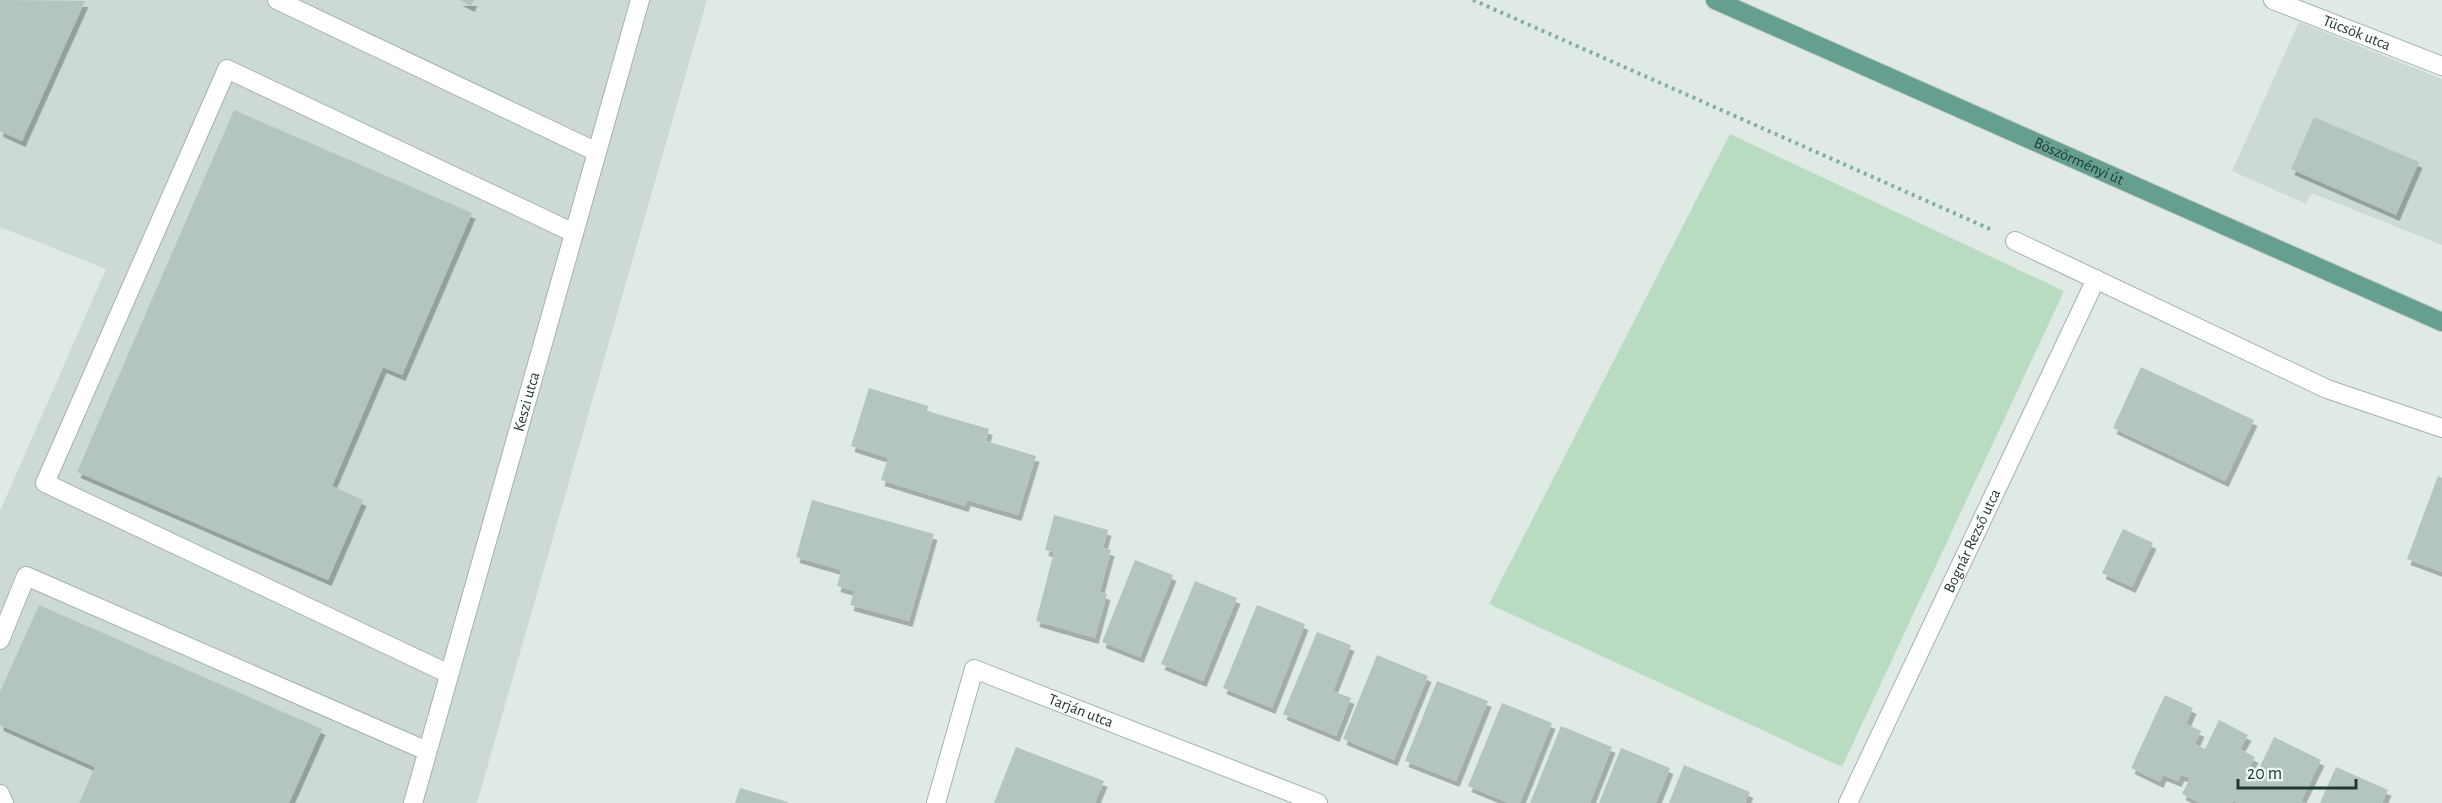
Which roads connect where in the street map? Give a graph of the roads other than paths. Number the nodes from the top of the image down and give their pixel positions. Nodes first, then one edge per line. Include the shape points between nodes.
1 (277, 0) edge
2 (640, 0) edge
3 (1715, 0) edge
4 (2273, 0) edge
5 (2442, 66) edge
6 (597, 152) junction
7 (574, 233) junction
8 (2015, 241) road end
9 (2096, 279) junction
10 (2442, 322) edge
11 (2442, 428) edge
12 (0, 640) edge
13 (449, 674) junction
14 (427, 751) junction
15 (0, 794) edge
16 (4, 803) edge
17 (413, 803) edge
18 (936, 803) edge
19 (1318, 803) edge
20 (1848, 803) edge

1 - 6 street
2 - 6 street, Keszi utca
3 - 10 main road, Böszörményi út
4 - 5 street, Tücsök utca
6 - 7 street, Keszi utca
7 - 13 street, Keszi utca
7 - 13 street via 227,69 45,483
8 - 9 street
9 - 11 street via 2327,389
9 - 20 street, Bognár Rezső utca
12 - 14 street via 27,576
13 - 14 street, Keszi utca
14 - 17 street, Keszi utca
15 - 16 street
18 - 19 street, Tarján utca via 974,669

